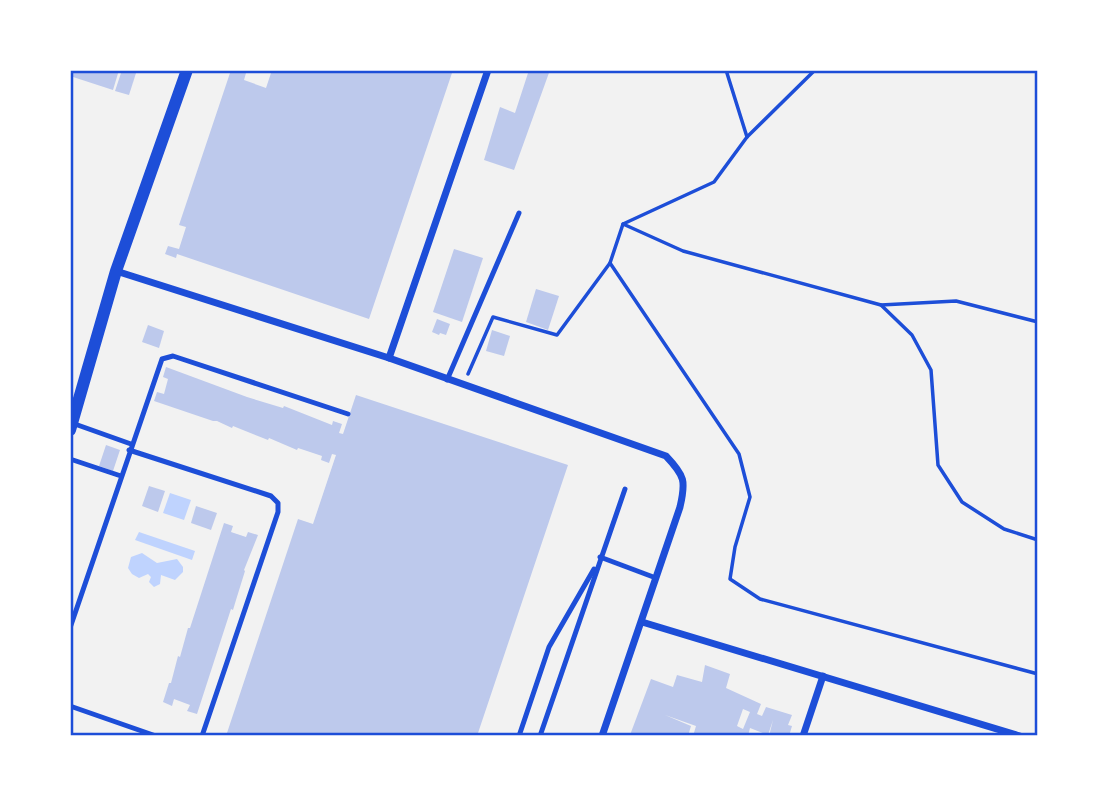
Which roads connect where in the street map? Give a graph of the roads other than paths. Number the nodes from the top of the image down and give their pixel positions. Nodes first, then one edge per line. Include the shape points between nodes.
1 (187, 70) edge
2 (488, 70) edge
3 (519, 213) dead end
4 (116, 271) junction
5 (389, 358) junction
6 (447, 380) junction
7 (348, 414) dead end
8 (71, 427) edge
9 (130, 447) junction
10 (70, 459) edge
11 (121, 476) junction
12 (625, 489) dead end
13 (600, 557) junction
14 (656, 578) junction
15 (642, 622) junction
16 (70, 628) edge
17 (823, 676) junction
18 (70, 706) edge
19 (1001, 733) edge
20 (156, 736) edge
21 (202, 736) edge
22 (519, 736) edge
23 (540, 736) edge
24 (603, 736) edge
25 (803, 736) edge
26 (1020, 736) edge

1 - 4 street
2 - 5 street
3 - 6 lane
4 - 5 street
4 - 8 street
5 - 6 street
6 - 14 street via 666,456 681,472 684,486
7 - 9 lane via 169,355 159,362
8 - 9 lane
9 - 11 lane
9 - 21 lane via 271,496 278,503
10 - 11 lane
11 - 16 lane
12 - 13 lane
13 - 14 lane
13 - 22 lane via 549,648
13 - 23 lane
14 - 15 street
15 - 17 street
15 - 24 street
17 - 19 street
17 - 25 street
18 - 20 lane
19 - 26 street

